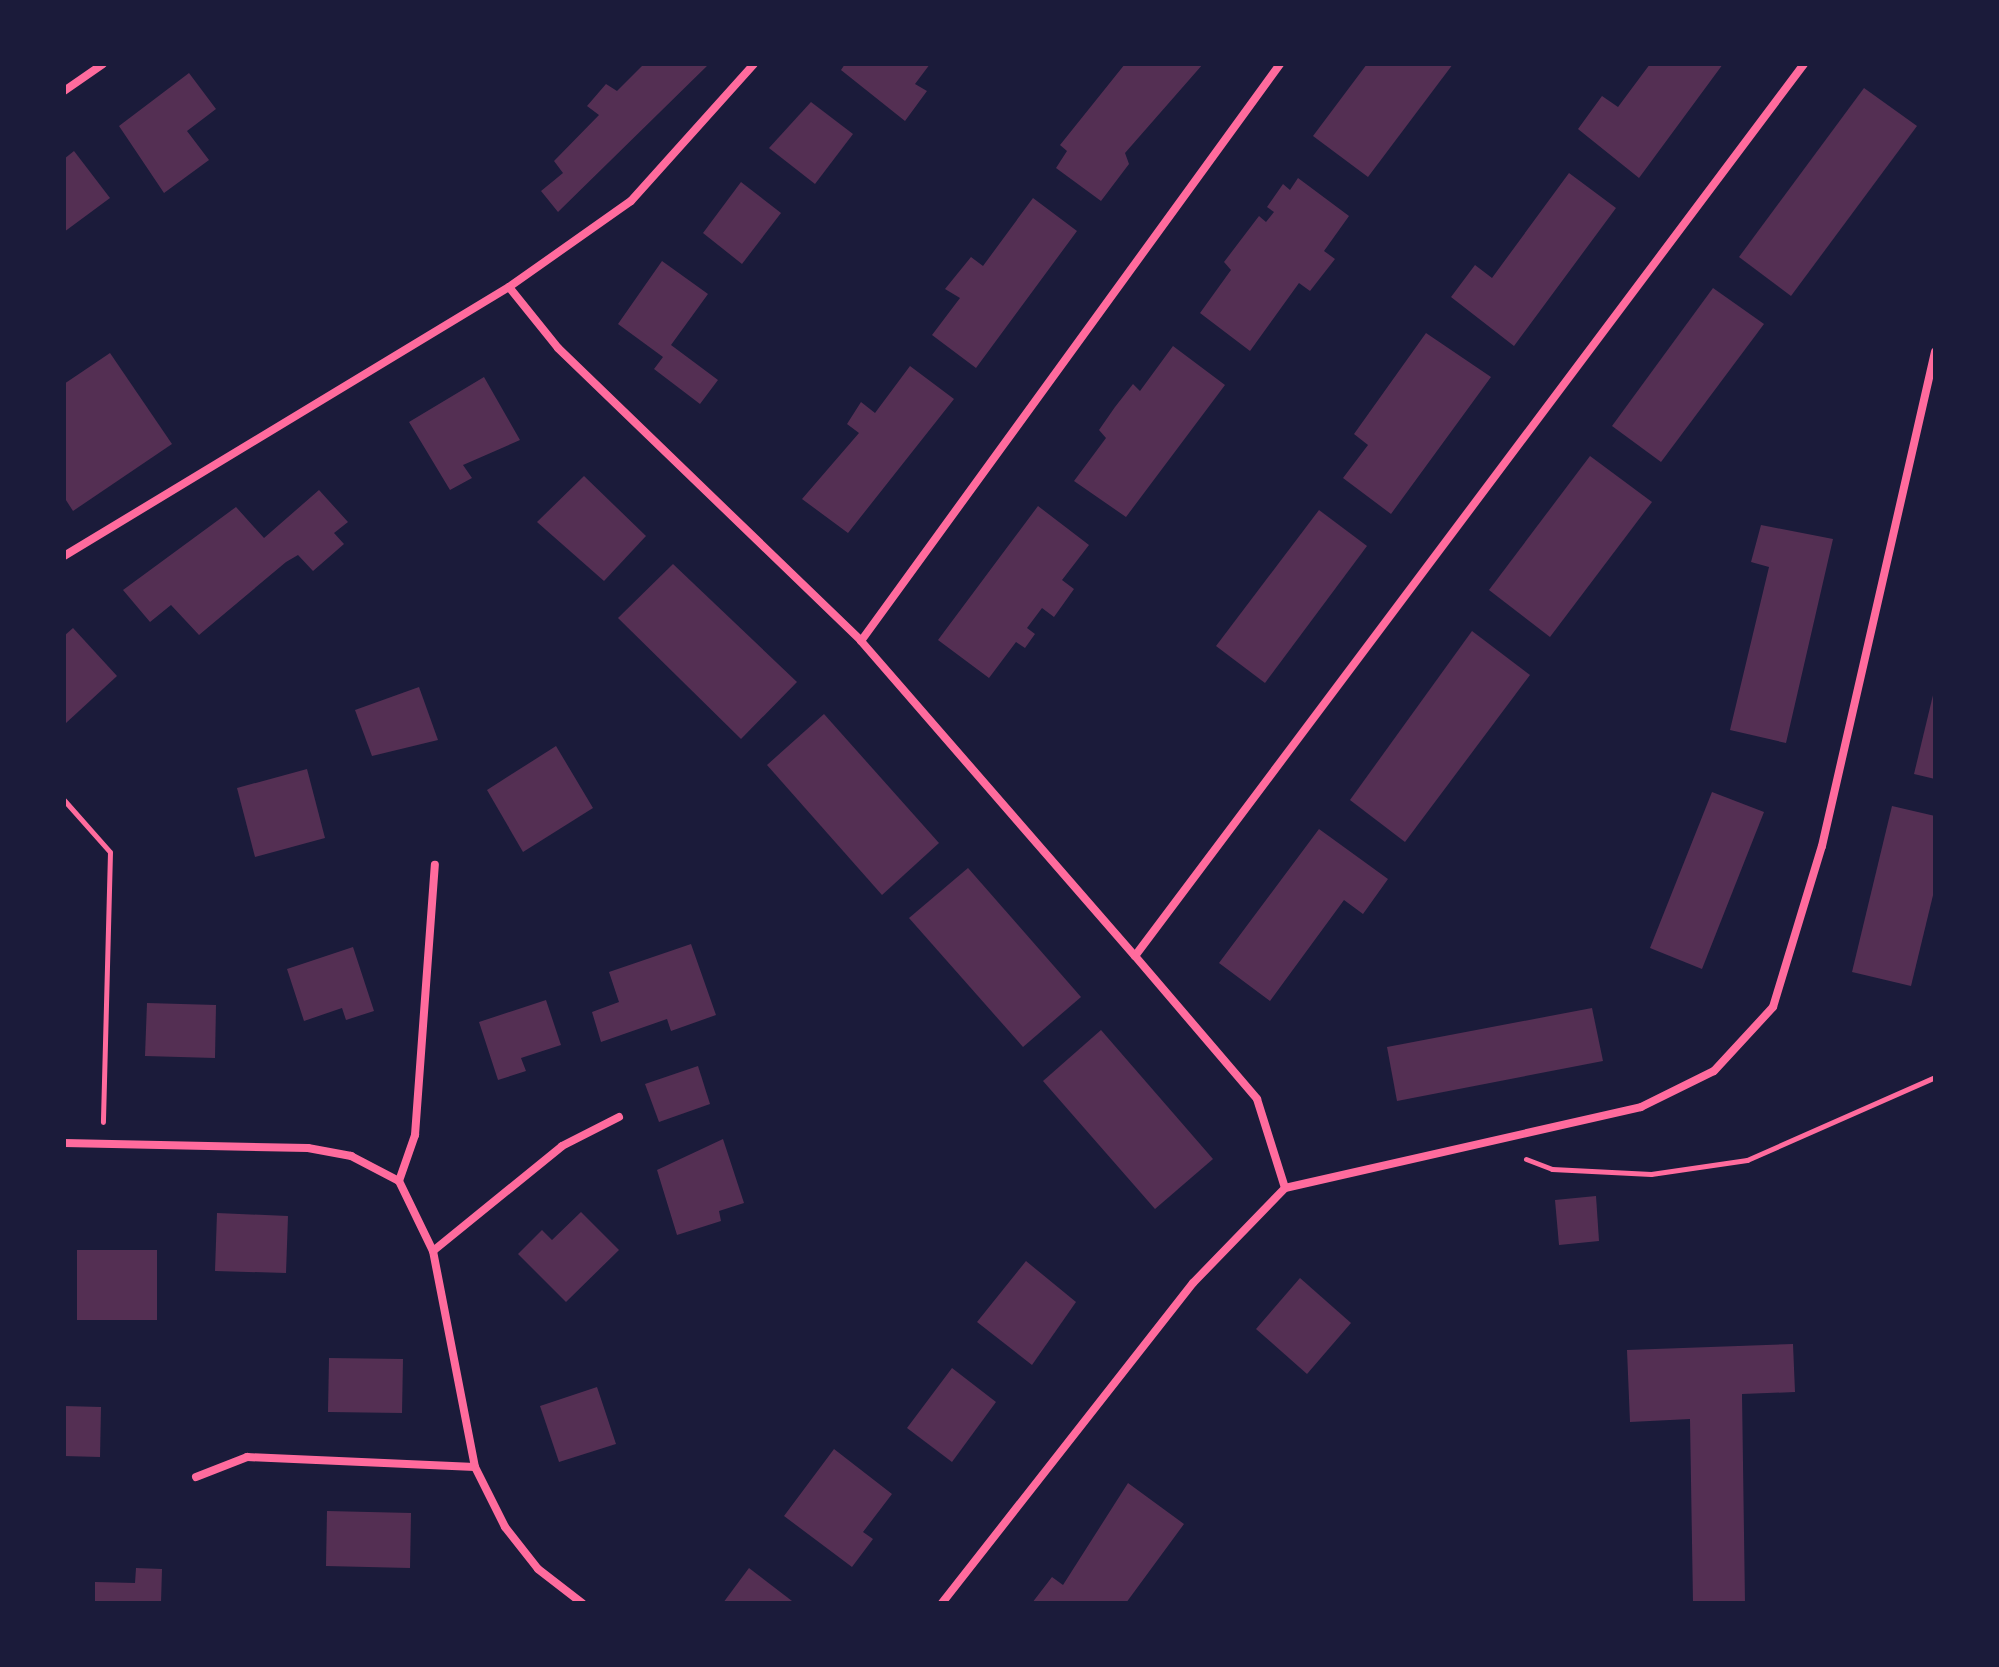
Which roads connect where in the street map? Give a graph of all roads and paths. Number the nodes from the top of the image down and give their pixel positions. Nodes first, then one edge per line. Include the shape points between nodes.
1 (103, 64) edge
2 (754, 64) edge
3 (1280, 64) edge
4 (1804, 64) edge
5 (64, 91) edge
6 (509, 287) junction
7 (1935, 352) edge
8 (64, 556) edge
9 (861, 641) junction
10 (64, 800) edge
11 (435, 865) dead end
12 (1135, 956) junction
13 (1935, 1077) edge
14 (619, 1117) dead end
15 (1507, 1137) junction
16 (64, 1143) edge
17 (102, 1144) junction
18 (399, 1181) junction
19 (1285, 1188) junction
20 (433, 1251) junction
21 (475, 1467) junction
22 (196, 1477) dead end
23 (582, 1603) edge
24 (942, 1603) edge

1 - 5 street
2 - 6 street via 631,201
3 - 9 street
4 - 12 street
6 - 8 street
6 - 9 street via 558,348
7 - 15 street via 1822,846 1773,1007 1714,1071 1641,1107
9 - 12 street
10 - 17 path via 110,852
11 - 18 street via 415,1135
12 - 19 street via 1257,1099
13 - 15 path via 1747,1160 1651,1174 1552,1169 1527,1161
14 - 20 street via 562,1146
15 - 19 street
16 - 17 street
17 - 18 street via 308,1148 351,1156
18 - 20 street
19 - 24 street via 1193,1283
20 - 21 street
21 - 22 street via 247,1457
21 - 23 street via 505,1527 538,1569

